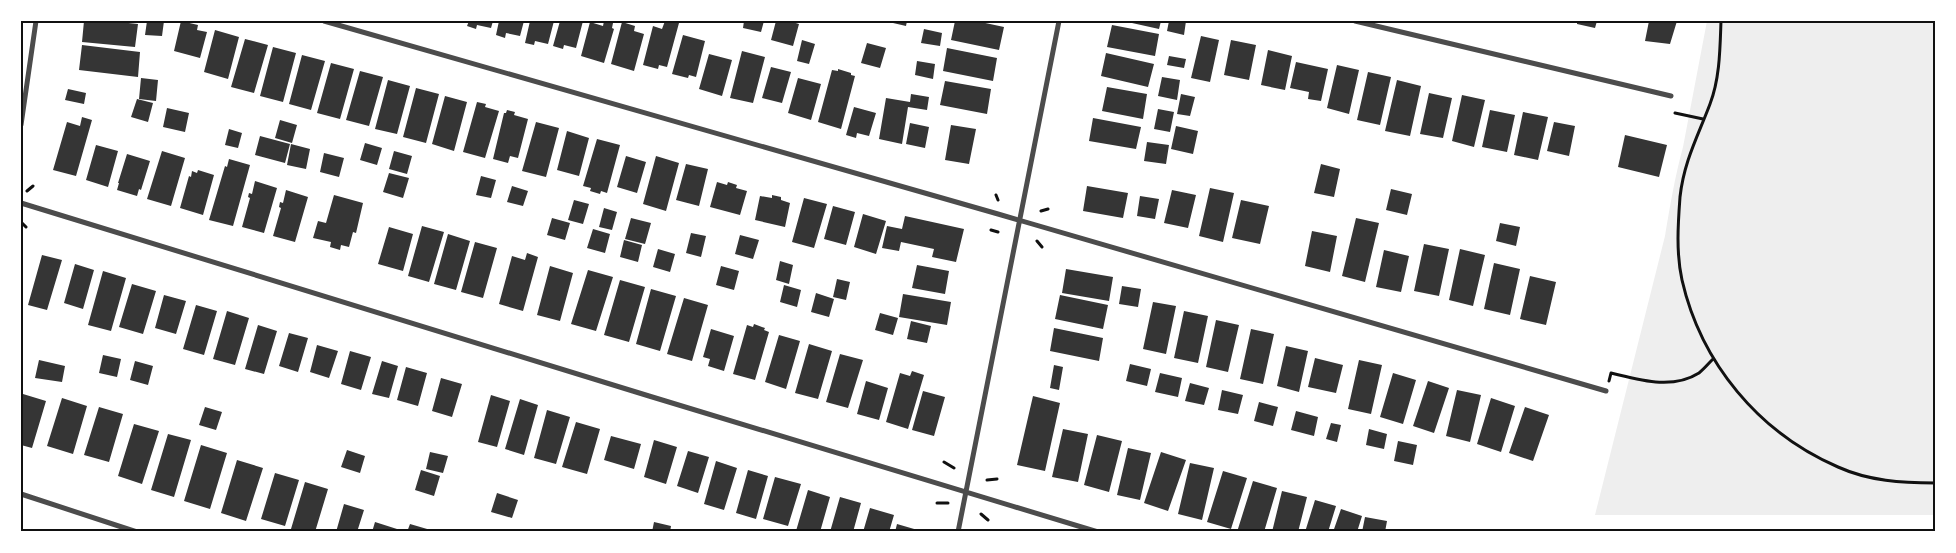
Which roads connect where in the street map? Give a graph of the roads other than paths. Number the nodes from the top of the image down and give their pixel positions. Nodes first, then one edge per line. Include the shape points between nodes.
1 (36, 21) edge
2 (324, 21) edge
3 (1060, 21) edge
4 (1355, 21) edge
5 (1671, 96) dead end
6 (21, 125) edge
7 (21, 203) edge
8 (1020, 221) junction
9 (1606, 391) dead end
10 (966, 492) junction
11 (21, 494) edge
12 (137, 532) edge
13 (958, 532) edge
14 (1098, 532) edge

1 - 6 street
2 - 8 street
3 - 8 street
4 - 5 street
7 - 10 street
8 - 9 street
8 - 10 street
10 - 13 street
10 - 14 street
11 - 12 street

